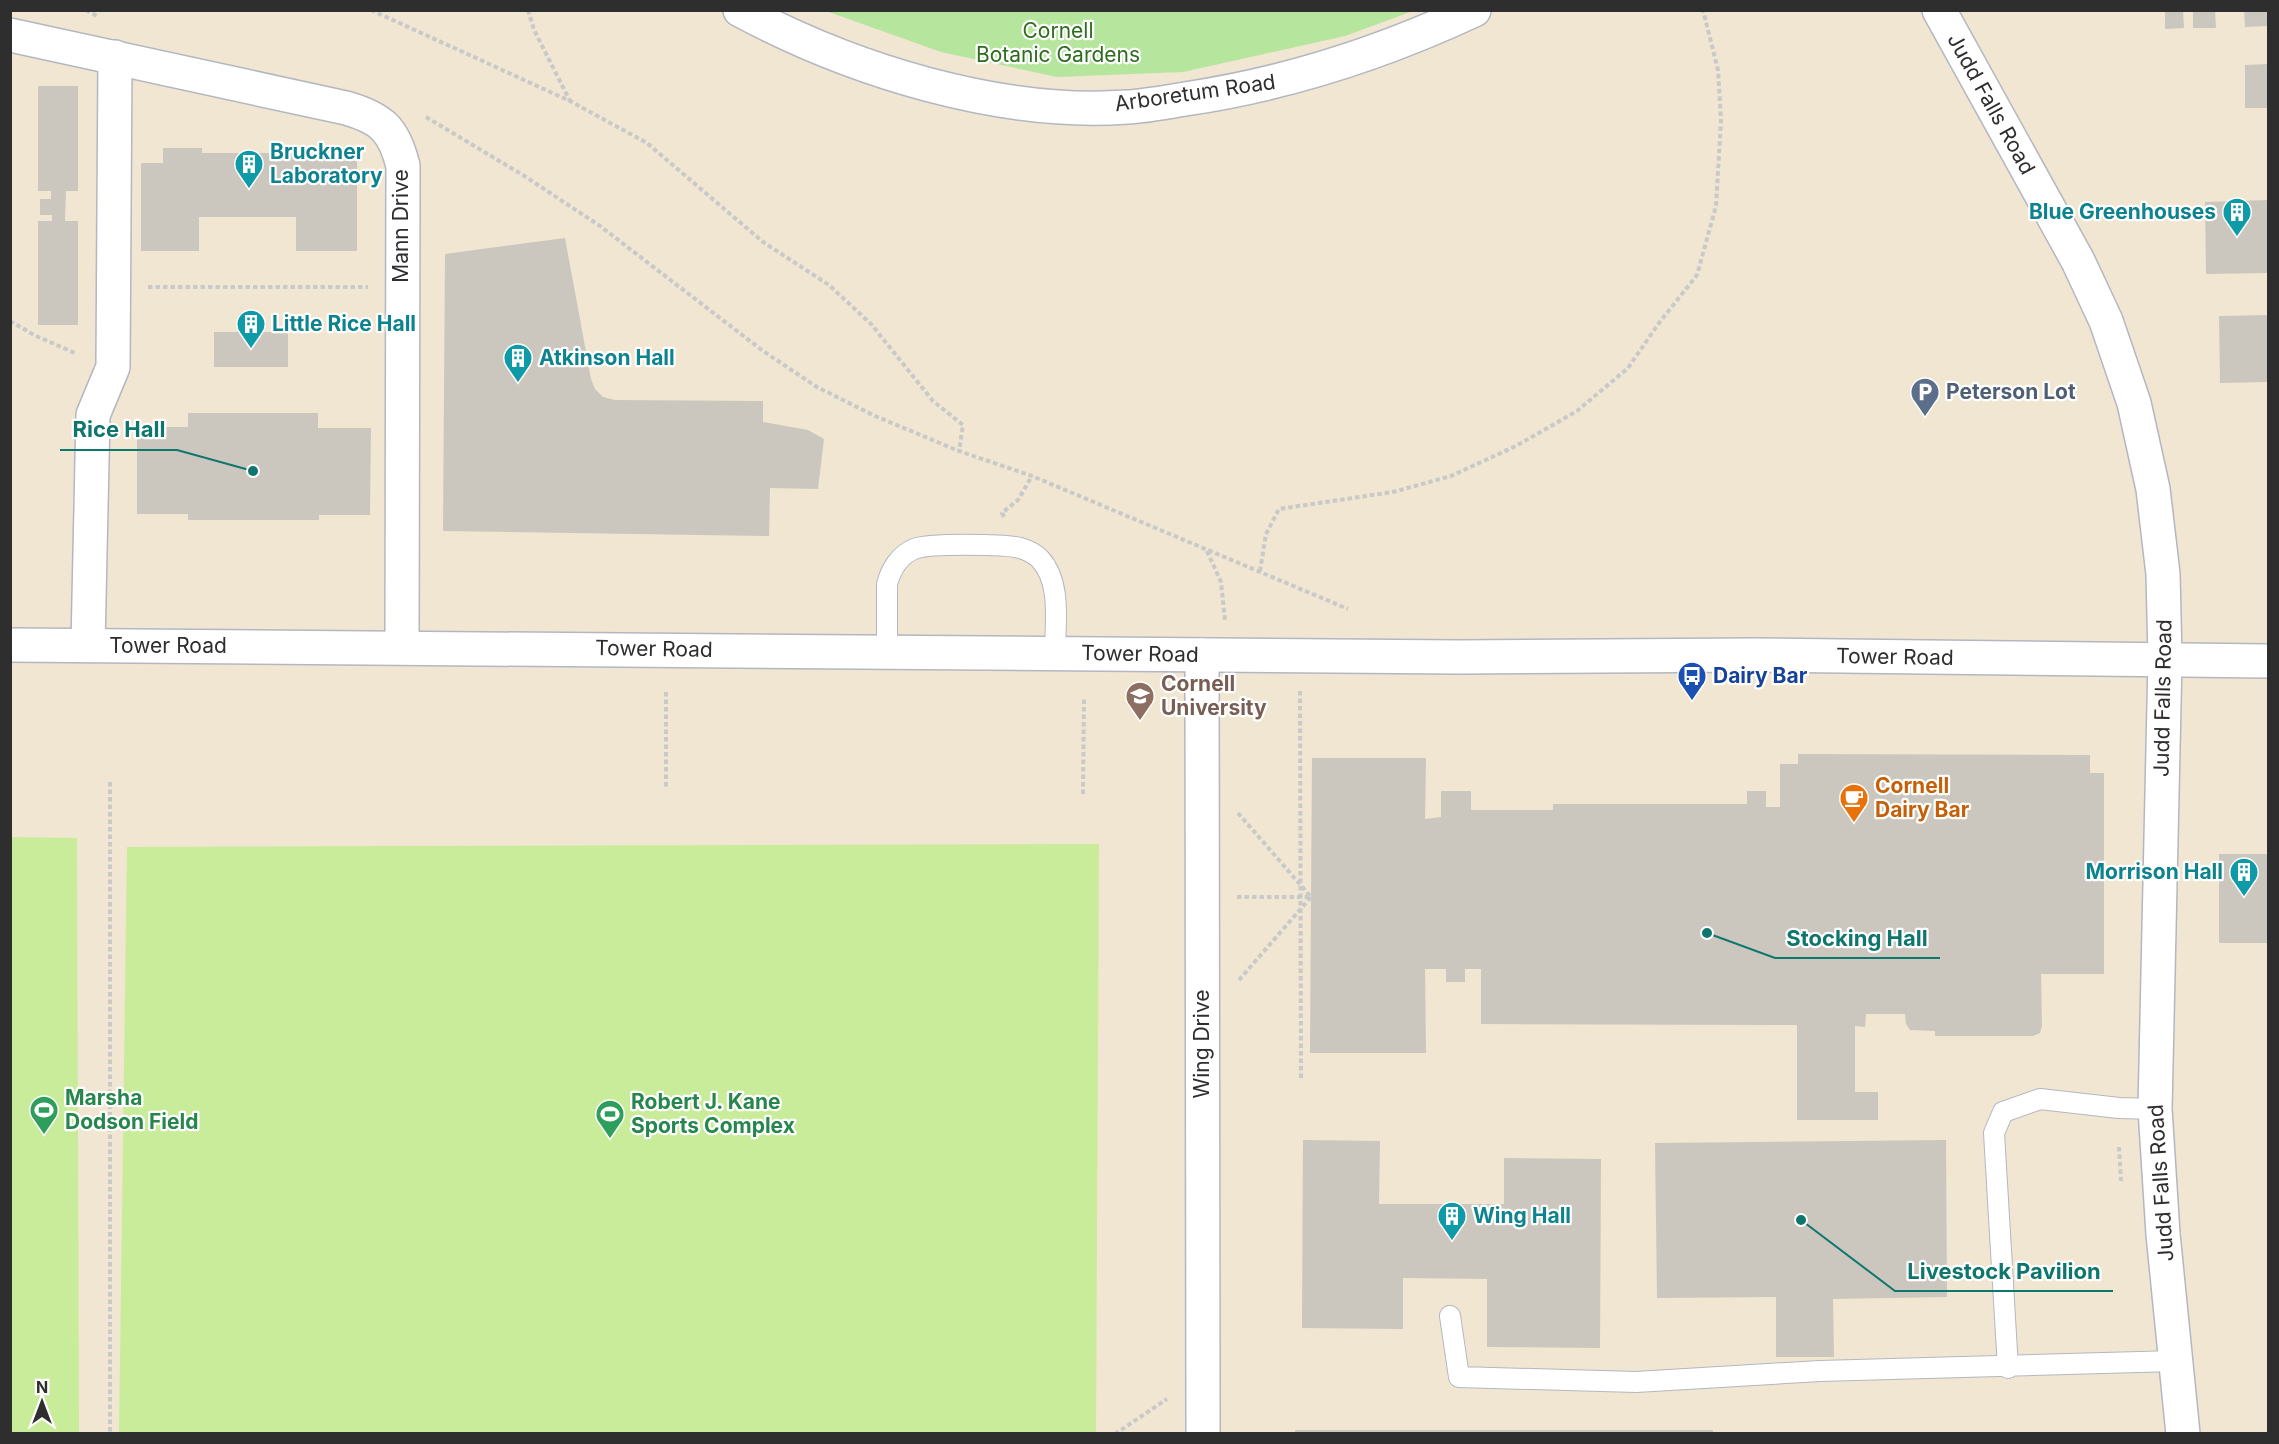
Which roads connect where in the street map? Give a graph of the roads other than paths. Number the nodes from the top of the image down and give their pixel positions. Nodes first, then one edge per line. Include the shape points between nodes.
1 (740, 10) edge
2 (1474, 10) edge
3 (1939, 10) edge
4 (10, 35) edge
5 (115, 57) junction
6 (10, 645) edge
7 (88, 645) junction
8 (402, 647) junction
9 (887, 651) junction
10 (1055, 653) junction
11 (1202, 655) junction
12 (2165, 660) junction
13 (2268, 661) edge
14 (2155, 1109) junction
15 (1450, 1316) dead end
16 (2175, 1361) junction
17 (2008, 1368) junction
18 (1203, 1434) edge
19 (2183, 1434) edge

1 - 2 street, Arboretum Road via 808,43 927,85 1043,105 1127,107 1291,79 1409,41
3 - 12 street, Judd Falls Road via 2078,261 2106,321 2134,403 2153,489 2163,574
4 - 5 street, Mann Drive
5 - 7 street via 113,367 93,415
5 - 8 street, Mann Drive via 346,108 380,121 399,148 403,166
6 - 7 street, Tower Road
7 - 8 street, Tower Road
8 - 9 street, Tower Road
9 - 10 street, Tower Road
9 - 10 lane via 888,584 890,574 904,555 924,546 1010,546 1040,558 1052,579
10 - 11 street, Tower Road
11 - 12 street, Tower Road
11 - 18 street, Wing Drive
12 - 13 street, Tower Road
12 - 14 street, Judd Falls Road
14 - 16 street, Judd Falls Road
14 - 17 lane via 2040,1099 2003,1112 1994,1133
15 - 17 lane via 1459,1377 1636,1382 1820,1371
16 - 17 lane
16 - 19 street, Judd Falls Road

